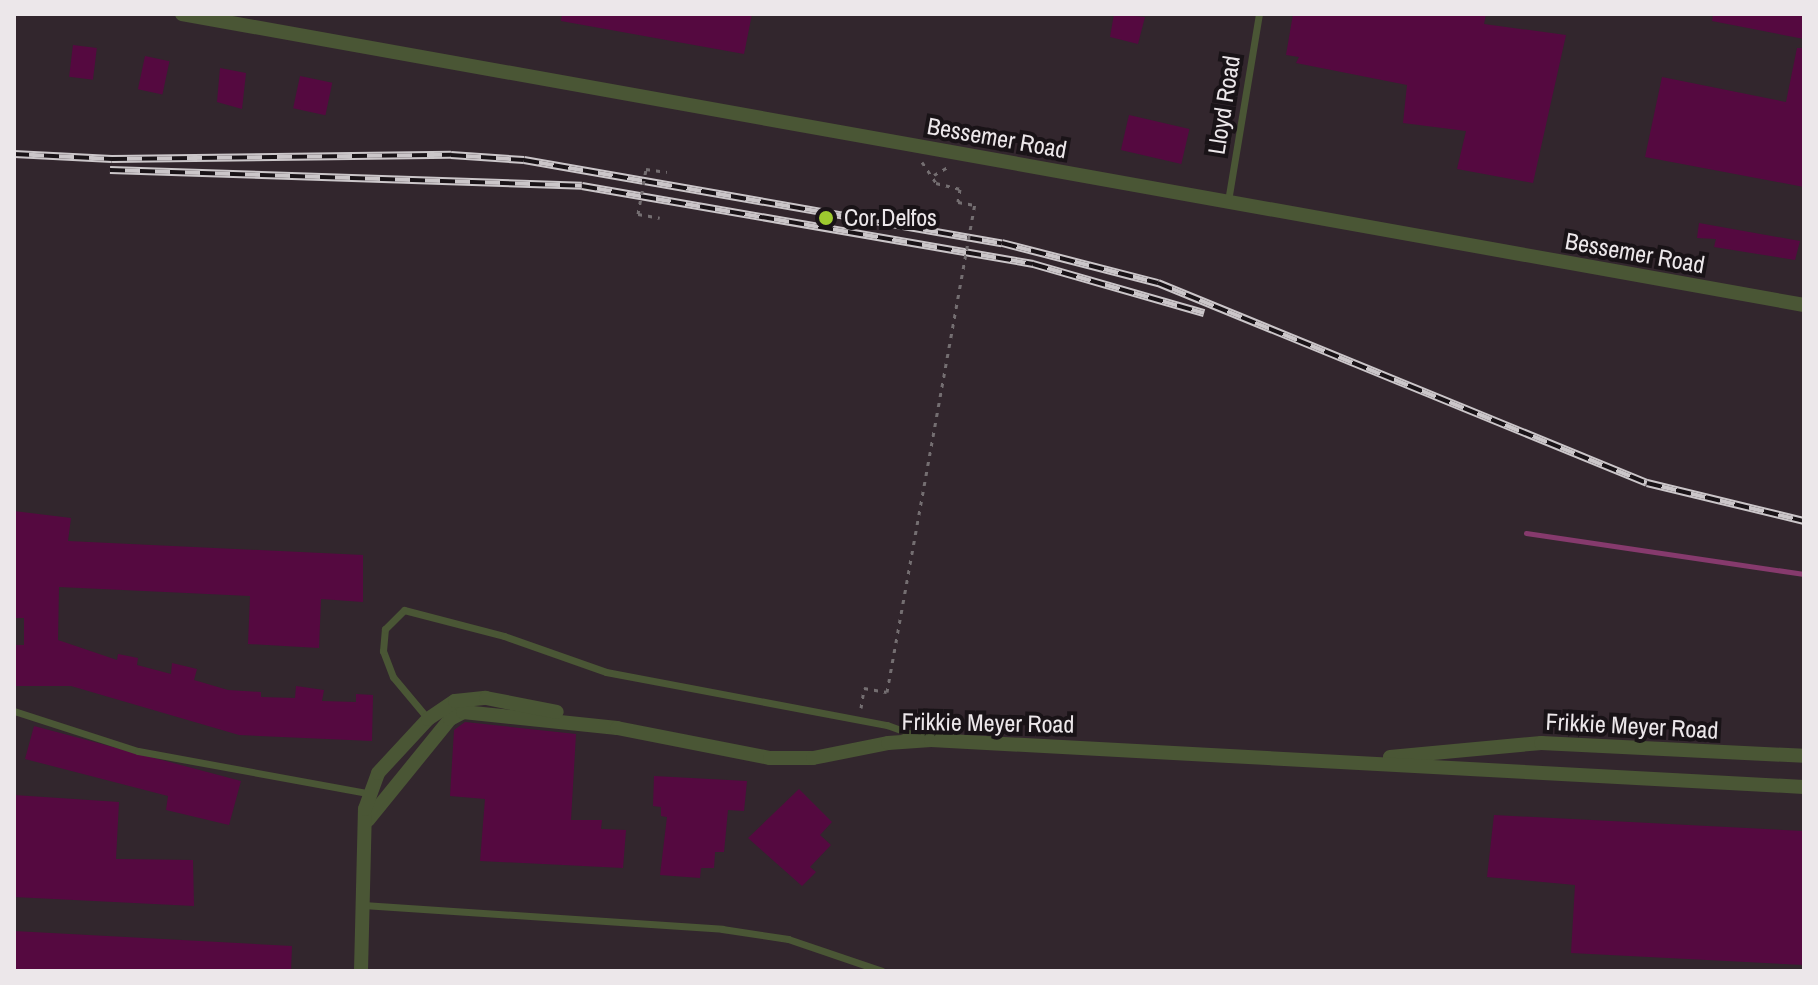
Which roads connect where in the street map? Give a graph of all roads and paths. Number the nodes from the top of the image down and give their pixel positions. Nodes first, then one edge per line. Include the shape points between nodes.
1 (182, 14) edge
2 (1259, 14) edge
3 (918, 146) junction
4 (667, 172) dead end
5 (1228, 203) junction
6 (660, 218) dead end
7 (1804, 305) edge
8 (14, 711) edge
9 (428, 719) junction
10 (859, 720) junction
11 (617, 728) junction
12 (441, 733) junction
13 (931, 740) junction
14 (1804, 756) edge
15 (1362, 759) junction
16 (1804, 787) edge
17 (368, 791) junction
18 (383, 801) junction
19 (368, 820) junction
20 (362, 905) junction
21 (361, 971) edge
22 (882, 971) edge

1 - 3 street, Bessemer Road
2 - 5 lane, Lloyd Road
3 - 5 street, Bessemer Road
3 - 10 path, bridge via 923,168 936,183 960,189 958,202 975,205 887,692 864,688
4 - 6 path, bridge via 646,169 638,214
5 - 7 street, Bessemer Road
8 - 17 lane via 138,751 213,768
9 - 10 lane via 393,677 383,651 385,629 404,610 504,636 606,672
9 - 11 street via 455,701 486,698
9 - 12 lane
9 - 17 street via 389,759
10 - 13 lane
11 - 12 street via 463,712
11 - 13 street, Frikkie Meyer Road via 770,758 813,758
12 - 18 street
13 - 15 street, Frikkie Meyer Road
14 - 15 street, Frikkie Meyer Road via 1541,743
15 - 16 street, Frikkie Meyer Road
17 - 18 lane
17 - 19 street
18 - 19 street
19 - 20 street
20 - 21 street
20 - 22 lane via 722,929 788,939

